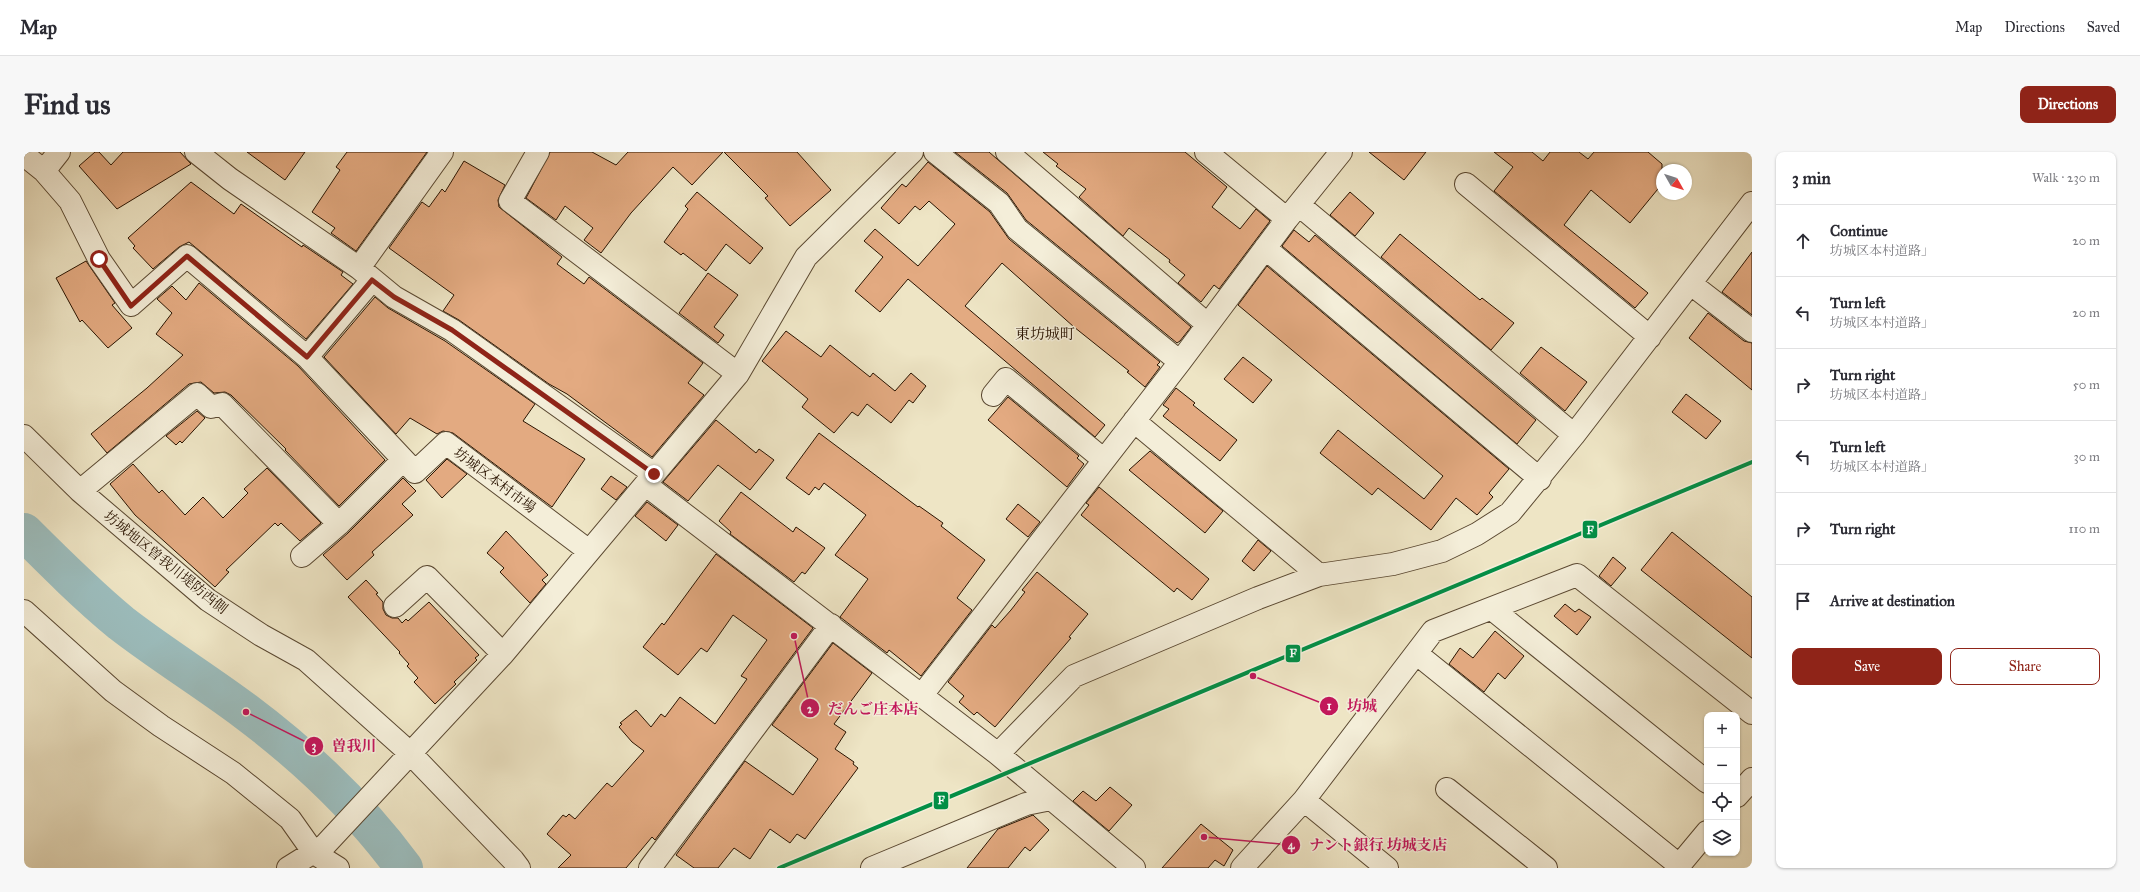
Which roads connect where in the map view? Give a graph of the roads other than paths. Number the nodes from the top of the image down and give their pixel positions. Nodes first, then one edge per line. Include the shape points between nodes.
1 (59, 152) edge
2 (196, 152) edge
3 (442, 152) edge
4 (538, 152) edge
5 (912, 152) edge
6 (934, 152) edge
7 (1006, 152) edge
8 (1206, 152) edge
9 (1341, 152) edge
10 (24, 155) edge
11 (44, 171) junction
12 (1466, 184) dead end
13 (1751, 208) edge
14 (1293, 212) junction
15 (1265, 248) junction
16 (366, 274) junction
17 (1691, 284) junction
18 (1207, 324) junction
19 (1752, 331) edge
20 (1650, 337) junction
21 (307, 357) junction
22 (1180, 362) junction
23 (738, 374) junction
24 (993, 395) dead end
25 (1134, 421) junction
26 (1574, 435) junction
27 (24, 436) edge
28 (403, 460) junction
29 (1104, 460) junction
30 (1540, 479) junction
31 (650, 480) junction
32 (80, 491) junction
33 (339, 524) junction
34 (588, 551) junction
35 (302, 556) dead end
36 (1320, 575) junction
37 (395, 606) dead end
38 (1492, 609) junction
39 (24, 611) edge
40 (831, 625) junction
41 (503, 654) junction
42 (1417, 654) junction
43 (922, 695) junction
44 (1752, 712) edge
45 (998, 754) junction
46 (407, 756) junction
47 (1752, 779) edge
48 (1704, 780) edge
49 (1447, 788) dead end
50 (1740, 793) edge
51 (1051, 799) junction
52 (1304, 800) junction
53 (1704, 836) edge
54 (320, 849) junction
55 (1678, 866) edge
56 (288, 868) edge
57 (338, 868) edge
58 (519, 868) edge
59 (650, 868) edge
60 (872, 868) edge
61 (1134, 868) edge
62 (1242, 868) edge
63 (1387, 868) edge
64 (1546, 868) edge

1 - 11 street
2 - 16 street via 230,179
3 - 16 street
4 - 23 street via 510,201
5 - 23 street via 806,257
6 - 22 street via 1000,203 1017,229
7 - 18 street
8 - 14 street
9 - 14 street
10 - 11 street
11 - 21 street, 坊城区本村市場 via 70,202 99,259 131,306 187,256
12 - 20 street
13 - 17 street
14 - 15 street
14 - 26 street
15 - 18 street
15 - 30 street
16 - 21 street
16 - 31 street via 394,297 452,330
17 - 19 street
17 - 20 street
18 - 22 street
20 - 26 street
21 - 28 street, 坊城区本村市場
22 - 25 street
23 - 31 street
24 - 29 street via 1006,379
25 - 29 street
25 - 36 street
26 - 30 street
27 - 32 street, 坊城地区曽我川堤防西側
28 - 33 street
28 - 34 street, 坊城区本村市場 via 415,472 446,443
29 - 43 street
30 - 36 street via 1510,513 1477,534 1442,551 1393,564
31 - 34 street
31 - 40 street
32 - 33 street via 197,394 211,407 222,404
32 - 46 street, 坊城地区曽我川堤防西側 via 208,600 261,635 306,660
33 - 35 street
34 - 41 street
36 - 45 street via 1258,598 1074,676
37 - 41 street via 427,577
38 - 42 street via 1433,631
38 - 44 street via 1577,575
38 - 48 street
39 - 54 street via 113,690 161,726 233,773 290,819
40 - 43 street
40 - 59 street
41 - 46 street
42 - 52 street
42 - 55 street
43 - 45 street
45 - 51 street
46 - 54 street
46 - 58 street, 坊城地区曽我川堤防西側
47 - 50 street
49 - 64 street
51 - 60 street via 1026,804
51 - 61 street
52 - 62 street
52 - 63 street
53 - 55 street
54 - 56 street
54 - 57 street

